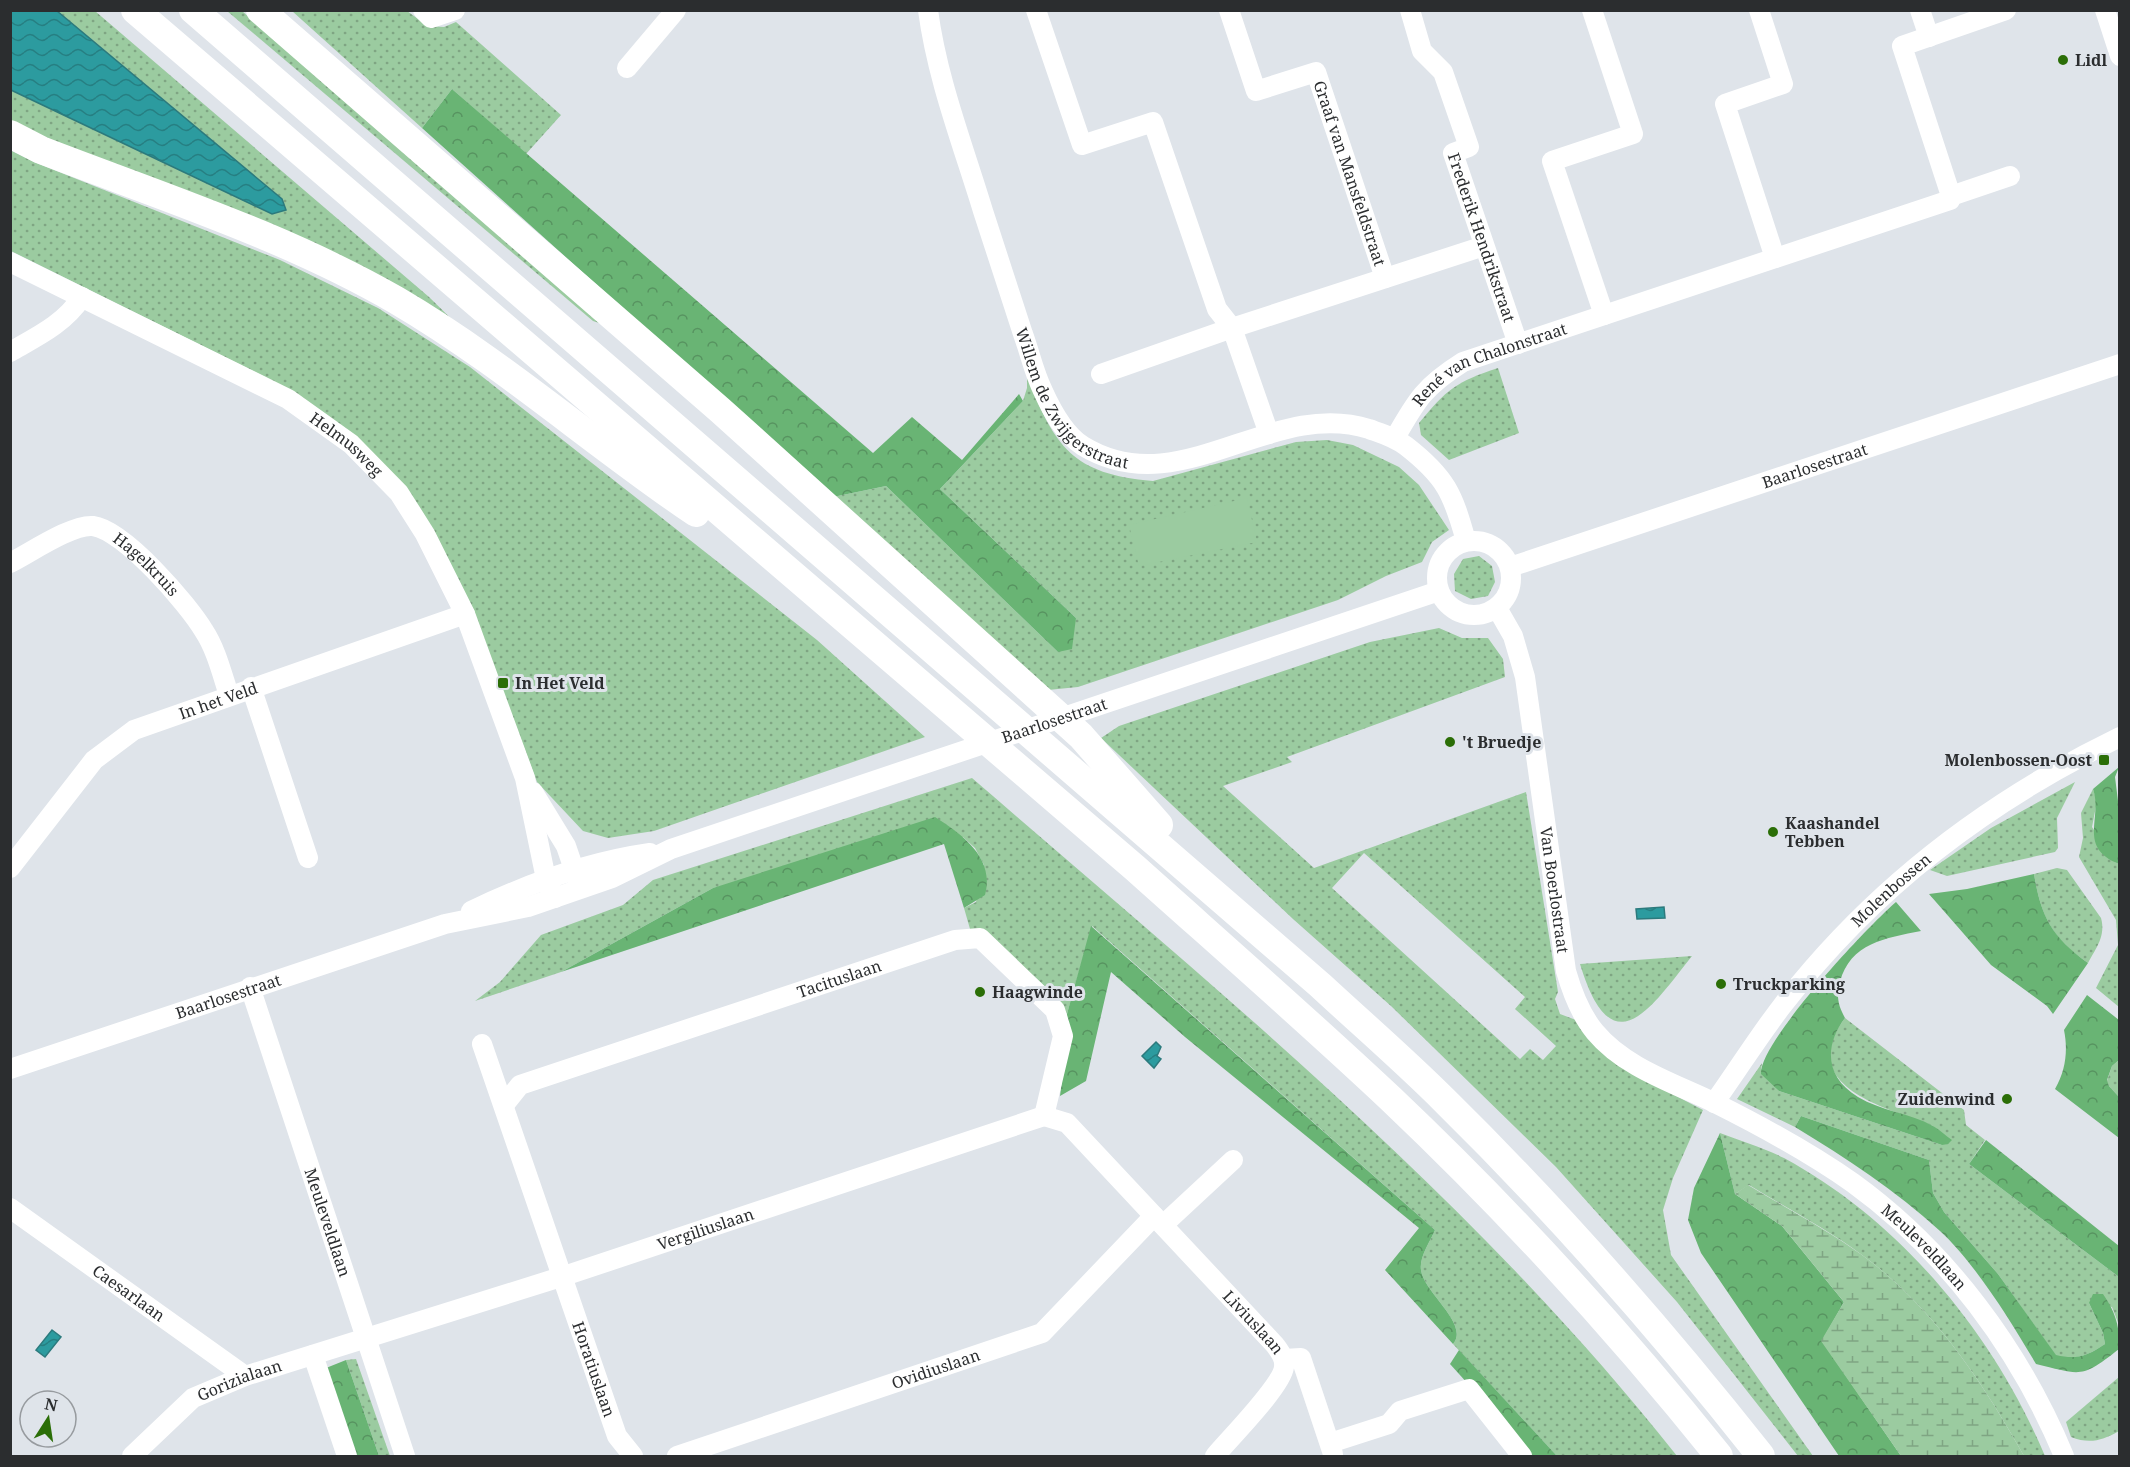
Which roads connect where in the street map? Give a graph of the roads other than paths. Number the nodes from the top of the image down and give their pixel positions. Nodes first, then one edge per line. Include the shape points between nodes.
1 (135, 10) edge
2 (194, 10) edge
3 (260, 10) edge
4 (423, 10) edge
5 (676, 10) edge
6 (928, 10) edge
7 (1036, 10) edge
8 (1229, 10) edge
9 (1410, 10) edge
10 (1592, 10) edge
11 (1759, 10) edge
12 (1920, 10) edge
13 (2006, 10) edge
14 (2105, 10) edge
15 (454, 12) edge
16 (1929, 37) junction
17 (2120, 56) edge
18 (627, 68) dead end
19 (10, 134) edge
20 (2010, 176) dead end
21 (1951, 196) junction
22 (1484, 246) junction
23 (1775, 258) junction
24 (10, 262) edge
25 (1385, 278) junction
26 (82, 297) junction
27 (1604, 315) junction
28 (1232, 328) junction
29 (1518, 344) junction
30 (10, 352) edge
31 (2120, 364) edge
32 (1101, 374) dead end
33 (1269, 434) junction
34 (1395, 438) junction
35 (1466, 541) junction
36 (10, 563) edge
37 (1510, 567) junction
38 (807, 588) junction
39 (1439, 591) junction
40 (1497, 608) junction
41 (465, 614) junction
42 (251, 687) junction
43 (229, 695) junction
44 (2120, 737) edge
45 (525, 778) junction
46 (671, 849) junction
47 (13, 858) edge
48 (308, 858) dead end
49 (574, 869) junction
50 (546, 879) junction
51 (581, 889) junction
52 (555, 898) junction
53 (1230, 905) junction
54 (445, 924) junction
55 (250, 987) junction
56 (482, 1044) dead end
57 (10, 1069) edge
58 (1714, 1103) junction
59 (504, 1105) junction
60 (1044, 1116) junction
61 (1233, 1160) dead end
62 (10, 1208) edge
63 (1158, 1220) junction
64 (561, 1277) junction
65 (366, 1339) junction
66 (313, 1355) junction
67 (1284, 1359) junction
68 (246, 1376) junction
69 (1332, 1450) edge
70 (132, 1456) edge
71 (347, 1456) edge
72 (405, 1456) edge
73 (633, 1456) edge
74 (677, 1456) edge
75 (1215, 1456) edge
76 (1521, 1456) edge
77 (1719, 1456) edge
78 (1761, 1456) edge
79 (2064, 1456) edge

1 - 38 highway
2 - 53 highway
3 - 53 highway via 720,410 1081,736
4 - 15 street via 431,18
5 - 18 street
6 - 33 street, Willem de Zwijgerstraat via 933,49 997,255 1042,390 1062,427 1082,445 1112,460 1141,465 1173,464
7 - 28 street via 1082,145 1153,122 1217,309
8 - 25 street, Graaf van Mansfeldstraat via 1256,91 1316,72
9 - 22 street, Frederik Hendrikstraat via 1422,51 1443,72 1469,147 1453,153
10 - 27 street via 1633,134 1552,161
11 - 23 street via 1783,84 1725,104
12 - 16 street
13 - 16 street
14 - 17 street
16 - 21 street via 1902,46
19 - 38 highway via 41,150 295,249 396,300 501,370 629,468
20 - 21 street, René van Chalonstraat
21 - 23 street, René van Chalonstraat via 1950,200
22 - 25 street
22 - 29 street, Frederik Hendrikstraat
23 - 27 street, René van Chalonstraat
24 - 26 street, Helmusweg
25 - 28 street
26 - 30 street via 71,314 55,327
26 - 41 street, Helmusweg via 288,399 351,444 399,493 425,534
27 - 29 street, René van Chalonstraat
28 - 32 street
28 - 33 street
29 - 34 street, René van Chalonstraat via 1463,362 1434,380 1412,406
31 - 37 street, Baarlosestraat
33 - 34 street, Willem de Zwijgerstraat via 1315,423 1357,426
34 - 35 street, Willem de Zwijgerstraat via 1428,463 1451,492
35 - 37 street via 1494,546
35 - 39 street via 1441,560
36 - 43 street, Hagelkruis via 78,528 94,526 109,533 158,571 205,632
37 - 40 street via 1510,590
38 - 77 highway via 1135,868 1391,1100 1515,1223
39 - 40 street via 1450,606 1467,615 1482,615
39 - 46 street, Baarlosestraat
40 - 58 street, Van Boerlostraat via 1513,636 1525,676 1566,971 1575,1000 1595,1032 1623,1057
41 - 42 street, In het Veld
41 - 45 street, Helmusweg
42 - 43 street, In het Veld
42 - 48 street
43 - 47 street, In het Veld via 134,730 94,760
44 - 58 street, Molenbossen via 2062,765 1981,815 1870,906 1781,1006
45 - 49 street, Helmusweg via 566,846
45 - 50 street, Helmusweg
46 - 49 street, Baarlosestraat
46 - 51 street, Baarlosestraat
49 - 50 street, Baarlosestraat
49 - 51 street, Helmusweg
50 - 52 street, Helmusweg
50 - 54 street, Baarlosestraat
51 - 52 street, Baarlosestraat
52 - 54 street, Baarlosestraat via 528,908
53 - 78 highway via 1443,1099 1514,1171 1707,1388
54 - 55 street, Baarlosestraat
55 - 57 street, Baarlosestraat
55 - 65 street, Meuleveldlaan
56 - 59 street
58 - 79 street, Meuleveldlaan via 1796,1145 1854,1184 1917,1237 1988,1317 2046,1413
59 - 60 street, Tacituslaan via 520,1085 955,940 980,938 1055,1010 1064,1036
59 - 64 street
60 - 63 street, Liviuslaan via 1067,1123
60 - 64 street, Vergiliuslaan
61 - 63 street
62 - 68 street, Caesarlaan
63 - 67 street, Liviuslaan
63 - 74 street, Ovidiuslaan via 1042,1333
64 - 65 street, Vergiliuslaan
64 - 73 street, Horatiuslaan via 617,1436
65 - 66 street, Gorizialaan
65 - 72 street, Meuleveldlaan
66 - 68 street, Gorizialaan
66 - 71 street
67 - 69 street via 1301,1358
67 - 75 street, Liviuslaan via 1284,1370 1274,1387
68 - 70 street, Gorizialaan via 193,1398
69 - 76 street via 1389,1424 1400,1411 1469,1389

